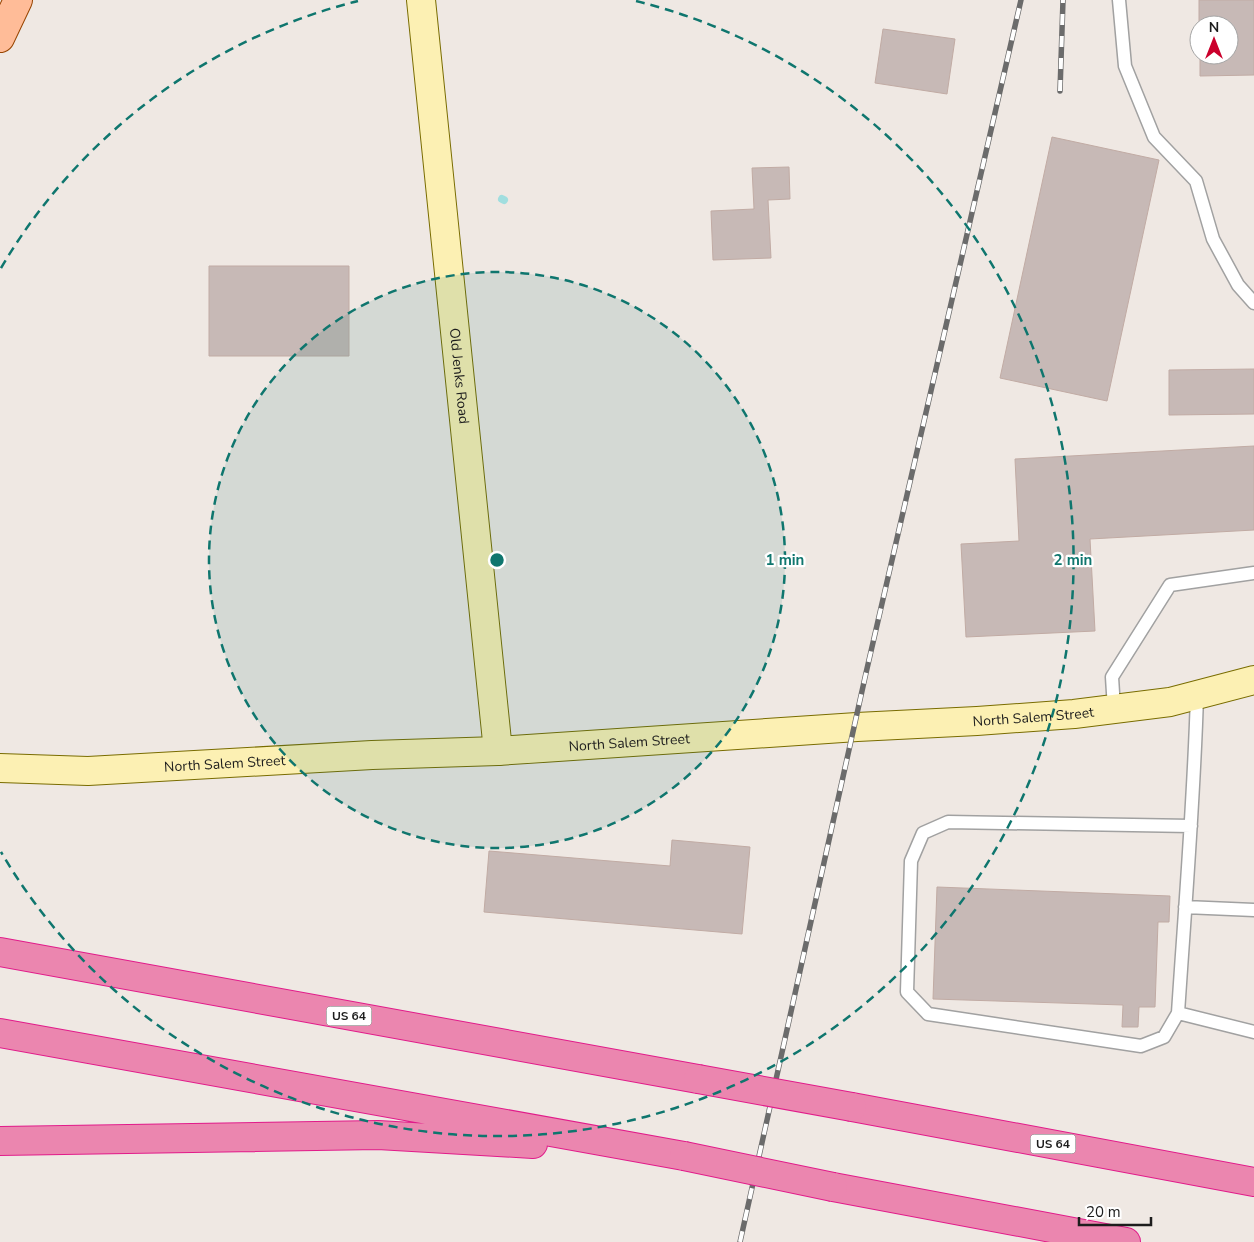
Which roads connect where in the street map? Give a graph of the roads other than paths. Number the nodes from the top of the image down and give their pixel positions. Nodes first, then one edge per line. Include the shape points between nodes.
1 (18, 0) edge
2 (421, 0) edge
3 (1119, 0) edge
4 (0, 38) edge
5 (1254, 303) edge
6 (1254, 573) edge
7 (1254, 680) edge
8 (1198, 695) junction
9 (1114, 709) junction
10 (498, 751) junction
11 (0, 768) edge
12 (1191, 826) junction
13 (1185, 907) junction
14 (1254, 910) edge
15 (0, 952) edge
16 (1178, 1013) junction
17 (1254, 1032) edge
18 (0, 1033) edge
19 (0, 1141) edge
20 (626, 1146) junction
21 (1254, 1182) edge
22 (1126, 1242) edge

1 - 4 main road
2 - 10 main road, Old Jenks Road
3 - 5 lane via 1125,66 1154,137 1196,181 1213,238 1238,285
6 - 9 lane via 1170,585 1112,677
7 - 8 main road, North Salem Street
8 - 9 main road, North Salem Street
8 - 12 lane
9 - 10 main road, North Salem Street via 977,721 857,726
10 - 11 main road, North Salem Street via 88,771
12 - 13 lane
12 - 16 lane via 948,822 923,833 911,861 907,992 928,1014 1141,1046 1164,1037
13 - 14 lane
13 - 16 lane
15 - 21 highway, US 64, bridge
16 - 17 lane
18 - 20 highway
19 - 20 highway via 378,1135 501,1143
20 - 22 highway, bridge

